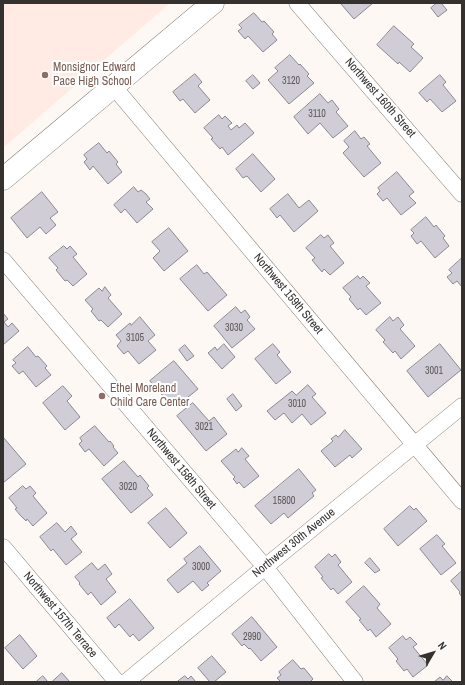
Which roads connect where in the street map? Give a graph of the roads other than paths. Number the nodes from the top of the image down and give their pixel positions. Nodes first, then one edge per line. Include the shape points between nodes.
1 (213, 3) edge
2 (297, 3) edge
3 (114, 87) junction
4 (3, 179) edge
5 (462, 194) edge
6 (3, 260) edge
7 (462, 406) edge
8 (414, 445) junction
9 (462, 501) edge
10 (3, 547) edge
11 (265, 567) junction
12 (117, 682) edge
13 (126, 682) edge
14 (355, 682) edge

1 - 3 street
2 - 5 street, Northwest 160th Street
3 - 4 street
3 - 8 street, Northwest 159th Street
6 - 11 street, Northwest 158th Street
7 - 8 street, Northwest 30th Avenue
8 - 9 street, Northwest 159th Street
8 - 11 street, Northwest 30th Avenue
10 - 12 street, Northwest 157th Terrace
11 - 13 street, Northwest 30th Avenue
11 - 14 street, Northwest 158th Street

